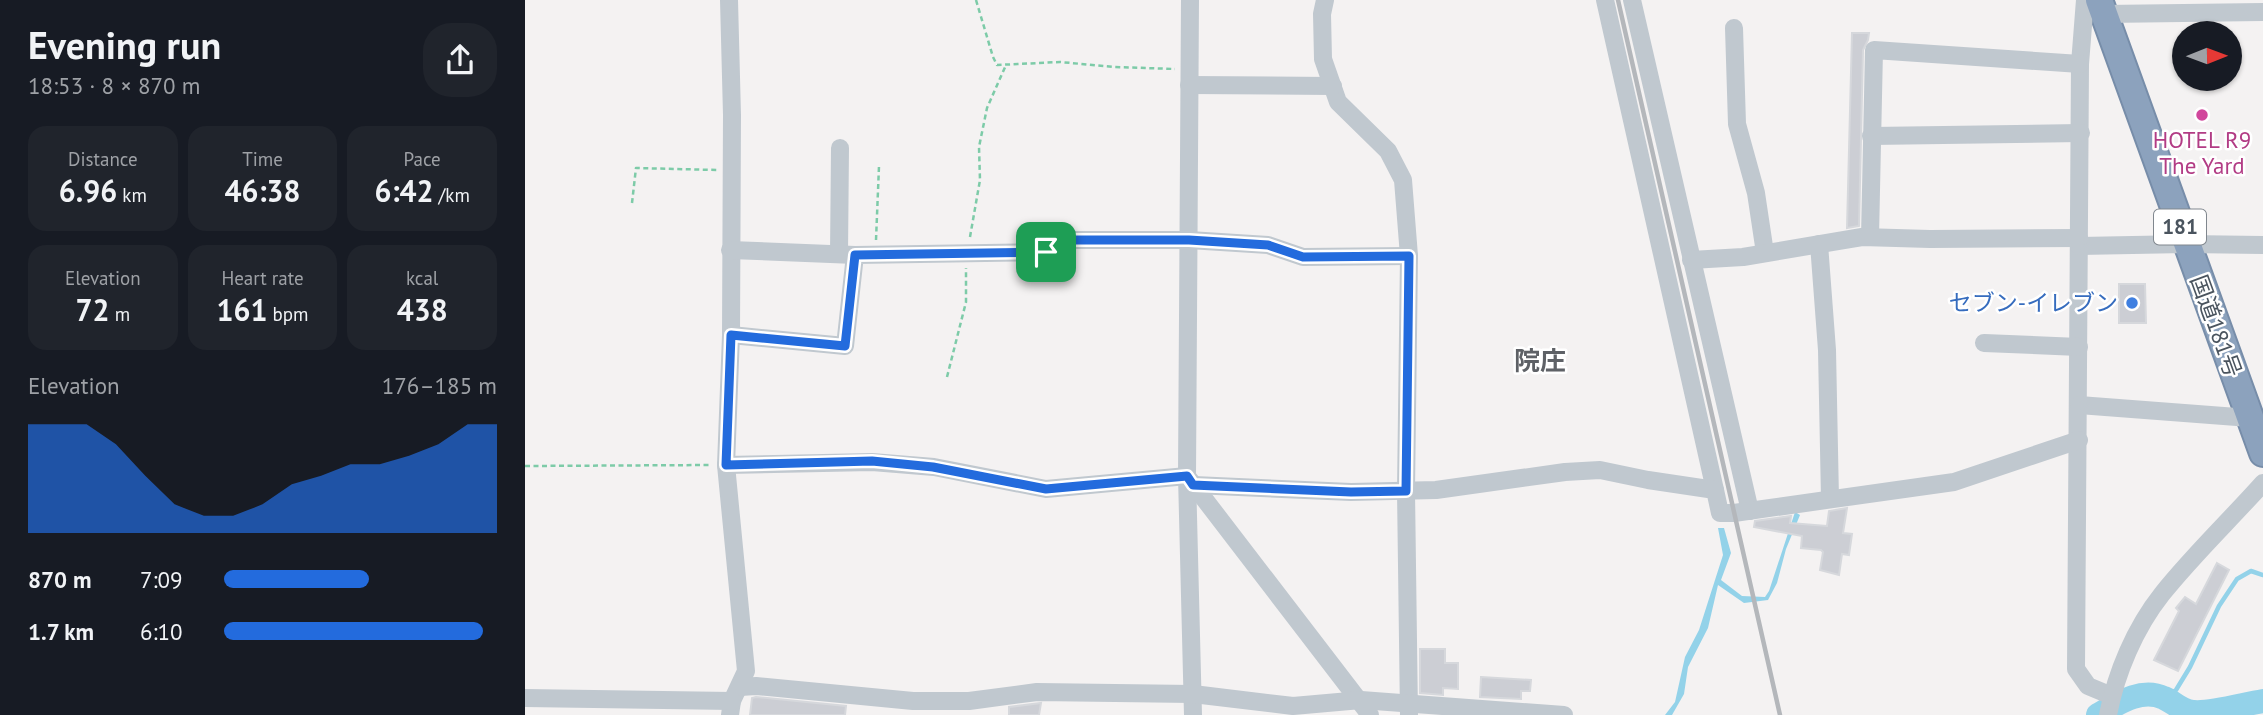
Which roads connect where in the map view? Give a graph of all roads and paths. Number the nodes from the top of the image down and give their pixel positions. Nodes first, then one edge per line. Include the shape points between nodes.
1 (729, 0) edge
2 (976, 0) edge
3 (1190, 0) edge
4 (1325, 0) edge
5 (1605, 0) edge
6 (1632, 0) edge
7 (2096, 5) edge
8 (2263, 12) edge
9 (1734, 28) dead end
10 (2080, 64) junction
11 (1006, 65) junction
12 (1189, 77) junction
13 (1333, 86) junction
14 (2081, 133) junction
15 (1871, 135) junction
16 (840, 148) dead end
17 (879, 166) dead end
18 (731, 170) junction
19 (632, 203) dead end
20 (1870, 237) junction
21 (1189, 240) junction
22 (2079, 242) junction
23 (1819, 244) junction
24 (2186, 244) junction
25 (2263, 245) edge
26 (730, 250) junction
27 (1765, 253) junction
28 (967, 254) junction
29 (847, 255) junction
30 (876, 255) junction
31 (1409, 256) junction
32 (1691, 260) junction
33 (731, 335) junction
34 (1984, 343) dead end
35 (2079, 346) junction
36 (947, 377) dead end
37 (2079, 405) junction
38 (2250, 418) junction
39 (2079, 439) junction
40 (2263, 453) edge
41 (726, 465) junction
42 (525, 466) edge
43 (1190, 481) junction
44 (2263, 483) edge
45 (1715, 489) junction
46 (1406, 491) junction
47 (1830, 499) junction
48 (1750, 510) junction
49 (1193, 694) junction
50 (2112, 696) junction
51 (525, 698) edge
52 (734, 701) edge
53 (1365, 708) edge
54 (1409, 709) edge
55 (1193, 715) edge
56 (1565, 715) edge
57 (2108, 715) edge

1 - 18 street
2 - 11 path via 993,57 997,65
3 - 12 street
4 - 13 street via 1323,59
5 - 45 street
6 - 32 street
7 - 8 street
7 - 10 street
7 - 24 highway, 国道181号 / 181
9 - 27 street via 1737,124 1756,193
10 - 14 street
10 - 15 street via 1874,50
11 - 12 path via 1060,62
11 - 28 path via 987,108
12 - 13 street
12 - 21 street
13 - 31 street via 1338,102 1388,151 1403,180
14 - 15 street
14 - 22 street
15 - 20 street
16 - 29 street
17 - 30 path
18 - 19 path via 636,168
18 - 26 street
20 - 22 street
20 - 23 street
21 - 28 street via 1074,240 1046,252
21 - 31 street via 1268,245 1303,257
21 - 43 street
22 - 24 street
22 - 35 street
23 - 27 street
23 - 47 street
24 - 25 street
24 - 38 highway, 国道181号 / 181
26 - 29 street
26 - 33 street
27 - 32 street
28 - 30 street
28 - 36 path via 966,302
29 - 30 street
29 - 33 street via 845,346
31 - 46 street
32 - 48 street
33 - 41 street
34 - 35 street
35 - 37 street
37 - 38 street
37 - 39 street
38 - 40 highway, 国道181号 / 181
39 - 47 street via 1954,482
39 - 50 street via 2076,669 2088,686
41 - 42 path
41 - 43 street via 872,461 933,467 1046,489
41 - 52 street via 746,671
43 - 46 street via 1351,492
43 - 49 street
43 - 53 street
44 - 50 street via 2161,595 2132,642
45 - 46 street via 1600,470
45 - 48 street via 1720,513
46 - 54 street
47 - 48 street
49 - 52 street via 1037,692 969,701 913,701 756,686
49 - 53 street via 1293,706
49 - 55 street
50 - 57 street
51 - 52 street
53 - 54 street
54 - 56 street

